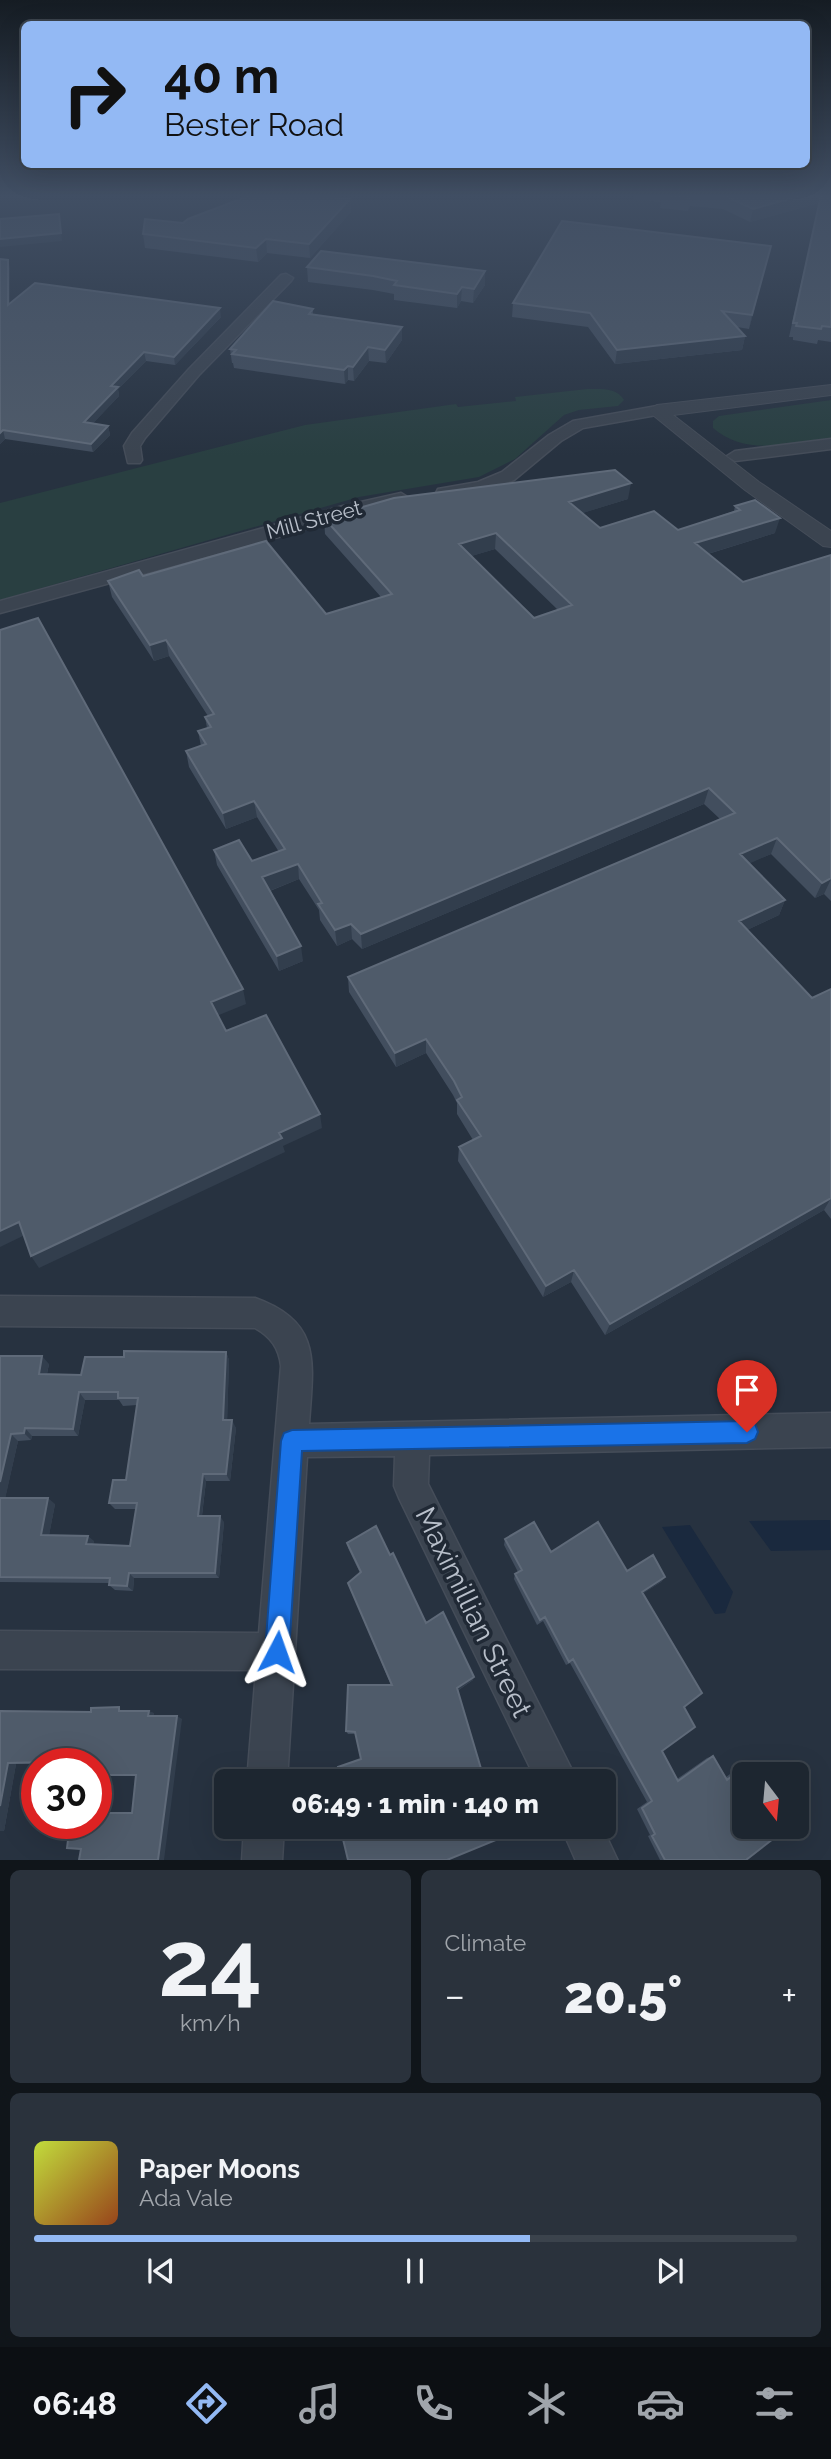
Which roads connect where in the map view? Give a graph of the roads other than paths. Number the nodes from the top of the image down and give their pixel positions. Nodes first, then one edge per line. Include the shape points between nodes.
1 (282, 282) edge
2 (831, 390) edge
3 (666, 410) junction
4 (831, 444) edge
5 (735, 456) junction
6 (134, 460) dead end
7 (803, 520) junction
8 (831, 541) edge
9 (0, 607) edge
10 (0, 1311) edge
11 (831, 1430) edge
12 (414, 1438) junction
13 (292, 1441) junction
14 (0, 1650) edge
15 (277, 1652) junction
16 (268, 1769) edge
17 (552, 1769) edge
18 (263, 1839) edge
19 (587, 1839) edge
20 (262, 1860) edge
21 (598, 1860) edge

1 - 6 street via 138,436 132,446
2 - 3 street
3 - 5 street
3 - 7 street via 752,486
3 - 9 street, Mill Street via 579,424 520,469 470,489 349,510
4 - 5 street
5 - 7 street
7 - 8 street
10 - 13 street via 240,1312 268,1317 287,1333 296,1354
11 - 12 street
12 - 13 street
12 - 17 street, Maximillian Street via 411,1486
13 - 15 street
14 - 15 street
15 - 16 street
18 - 20 street
19 - 21 street

